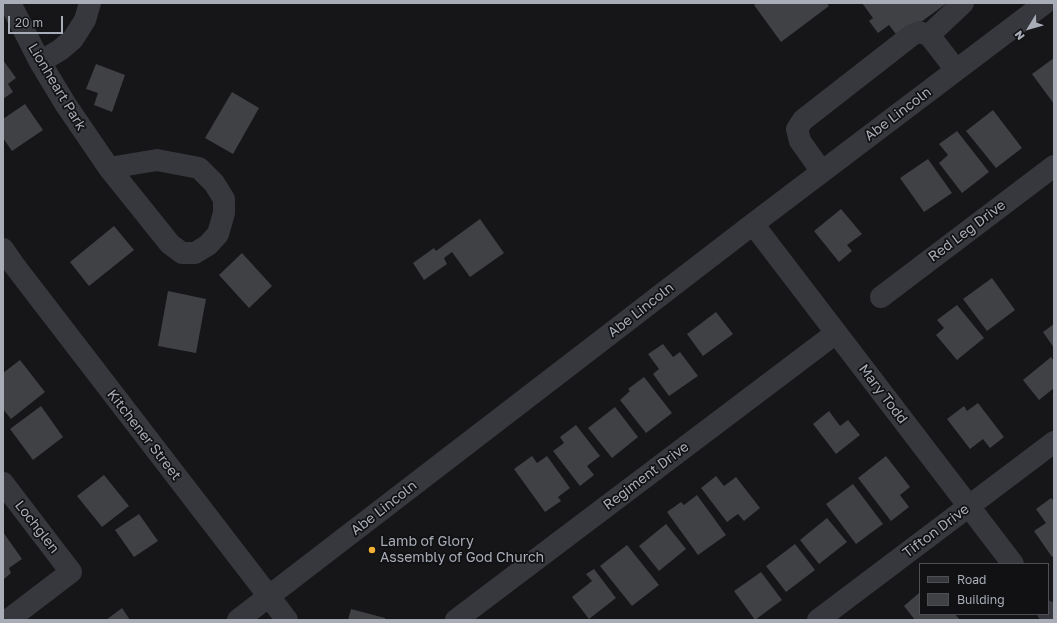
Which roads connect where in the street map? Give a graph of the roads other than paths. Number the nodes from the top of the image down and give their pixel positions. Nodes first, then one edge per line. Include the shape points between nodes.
1 (10, 3) edge
2 (90, 3) edge
3 (963, 3) edge
4 (1045, 3) edge
5 (929, 35) junction
6 (40, 62) junction
7 (956, 70) junction
8 (1054, 166) edge
9 (109, 168) junction
10 (822, 172) junction
11 (753, 224) junction
12 (3, 249) edge
13 (881, 297) dead end
14 (836, 333) junction
15 (1054, 442) edge
16 (3, 483) edge
17 (969, 506) junction
18 (1012, 563) edge
19 (269, 597) junction
20 (8, 620) edge
21 (238, 620) edge
22 (286, 620) edge
23 (456, 620) edge
24 (818, 620) edge

1 - 6 street, Lionheart Park
2 - 6 street via 85,20 73,39
3 - 5 street
4 - 7 street, Abe Lincoln
5 - 7 street
5 - 10 street via 919,32 912,35 803,120 797,129 800,141
6 - 9 street, Lionheart Park
7 - 10 street, Abe Lincoln
8 - 13 street, Red Leg Drive
9 - 9 street, Lionheart Park via 157,160 199,168 214,183 224,199 224,213 218,234 208,245 194,253 182,252 170,244
10 - 11 street, Abe Lincoln
11 - 14 street, Mary Todd
11 - 19 street, Abe Lincoln
12 - 19 street, Kitchener Street
14 - 17 street, Mary Todd
14 - 23 street, Regiment Drive
15 - 17 street, Tifton Drive
16 - 20 street, Lochglen via 71,572
17 - 18 street, Mary Todd
17 - 24 street, Tifton Drive
19 - 21 street, Abe Lincoln
19 - 22 street, Kitchener Street

